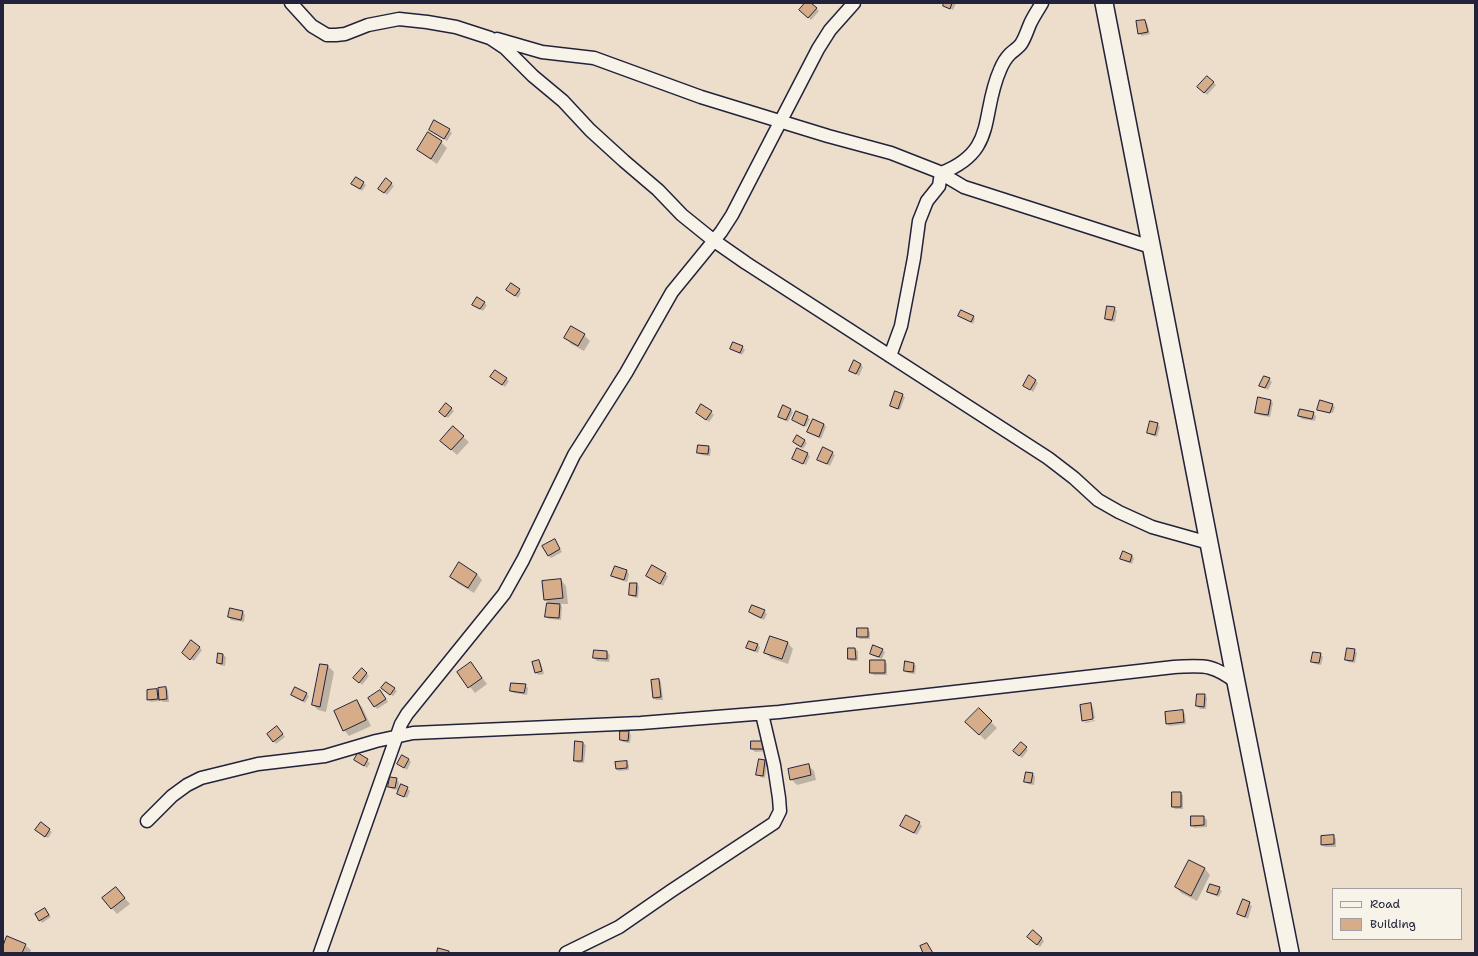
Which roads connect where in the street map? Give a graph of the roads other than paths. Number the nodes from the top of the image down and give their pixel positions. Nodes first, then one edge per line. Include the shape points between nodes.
1 (291, 3) edge
2 (854, 3) edge
3 (1042, 3) edge
4 (1104, 3) edge
5 (490, 38) junction
6 (781, 122) junction
7 (941, 173) junction
8 (713, 240) junction
9 (1151, 247) junction
10 (890, 356) junction
11 (1209, 543) junction
12 (1236, 682) junction
13 (762, 714) junction
14 (397, 736) junction
15 (147, 821) dead end
16 (320, 953) edge
17 (566, 953) edge
18 (1290, 953) edge

1 - 5 street via 312,26 327,35 345,34 368,25 399,19 456,27
2 - 6 street via 824,39
3 - 7 street via 1020,45 1009,55 1000,69 982,138 977,148 960,165
4 - 9 street
5 - 6 street via 542,52 594,58 701,97
5 - 8 street via 505,48 624,162
6 - 7 street via 891,153
6 - 8 street via 732,215
7 - 9 street via 964,187
7 - 10 street via 939,186 927,202 919,222 901,326
8 - 10 street
8 - 14 street via 672,292 626,373 574,455 504,594 407,714
9 - 11 street
10 - 11 street via 1048,458 1098,500 1152,527
11 - 12 street
12 - 13 street via 1220,670 1208,667 1174,667
12 - 18 street
13 - 14 street via 641,723 428,732
13 - 17 street via 779,798 780,811 774,823 619,927
14 - 15 street via 325,756 258,764 201,778 172,796
14 - 16 street

